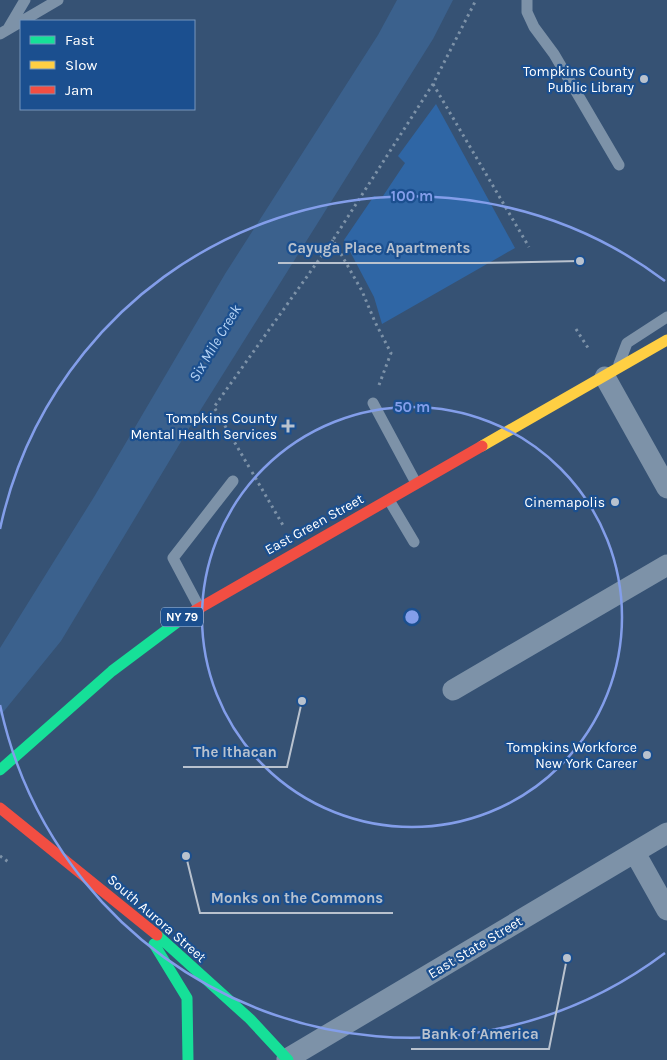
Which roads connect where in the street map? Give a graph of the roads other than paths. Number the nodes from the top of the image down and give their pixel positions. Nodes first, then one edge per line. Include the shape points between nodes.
1 (26, 0) edge
2 (58, 0) edge
3 (526, 0) edge
4 (23, 20) edge
5 (20, 22) edge
6 (4, 31) edge
7 (619, 165) dead end
8 (667, 317) edge
9 (667, 340) edge
10 (611, 374) junction
11 (373, 403) road end
12 (233, 481) dead end
13 (417, 484) junction
14 (667, 488) edge
15 (389, 500) junction
16 (414, 542) dead end
17 (667, 564) edge
18 (199, 607) junction
19 (452, 690) dead end
20 (0, 770) edge
21 (0, 808) edge
22 (667, 834) edge
23 (635, 853) junction
24 (667, 910) edge
25 (141, 921) junction
26 (188, 1060) edge
27 (286, 1060) edge

1 - 6 lane
2 - 4 lane
3 - 7 lane via 534,28 554,54
5 - 6 lane
8 - 10 lane via 627,343
9 - 10 main road, East Green Street / NY 79
10 - 13 main road, East Green Street / NY 79
10 - 14 street
11 - 13 lane
12 - 18 lane via 173,558
13 - 15 main road, East Green Street / NY 79
15 - 16 lane
15 - 18 main road, East Green Street / NY 79
17 - 19 street
18 - 20 main road, East Green Street / NY 79 via 112,670
21 - 25 main road, South Aurora Street
22 - 23 street, East State Street
23 - 24 street
23 - 27 street, East State Street
25 - 26 main road via 187,998
25 - 27 main road, South Aurora Street via 250,1019

